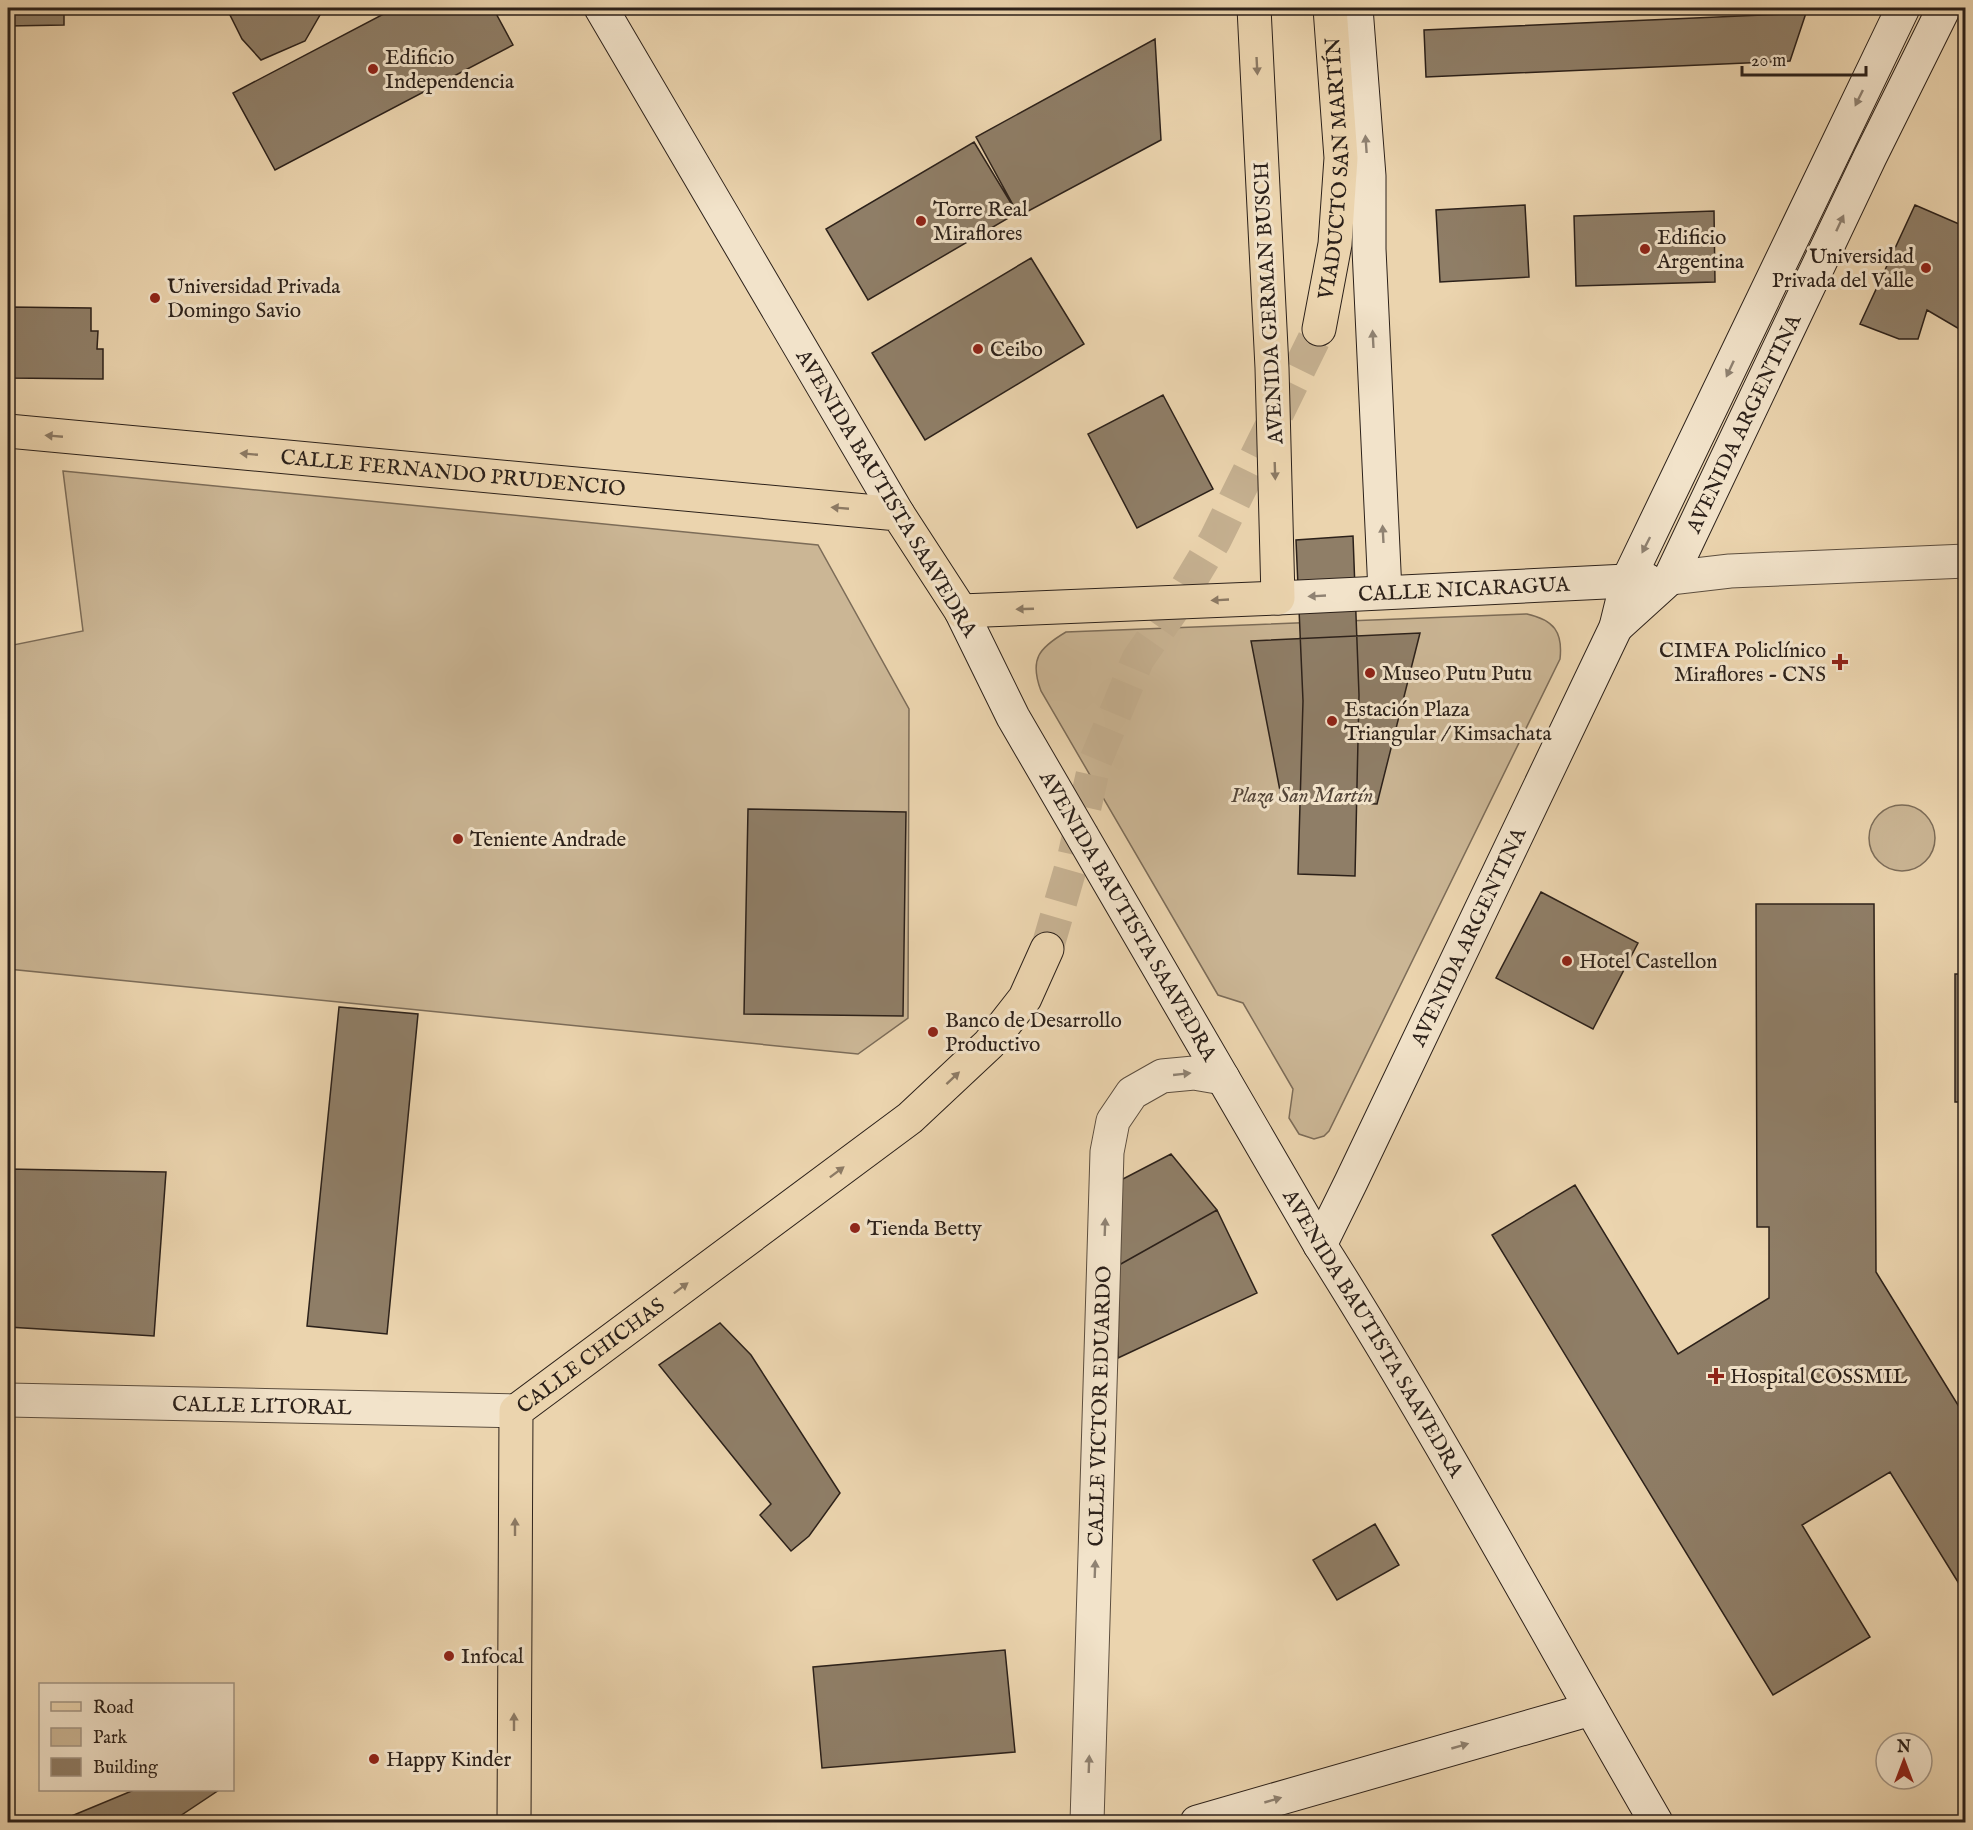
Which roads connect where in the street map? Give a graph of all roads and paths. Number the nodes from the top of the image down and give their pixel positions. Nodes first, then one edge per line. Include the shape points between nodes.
1 (601, 8) edge
2 (1254, 8) edge
3 (1330, 8) edge
4 (1356, 8) edge
5 (1903, 8) edge
6 (1944, 8) edge
7 (1838, 141) junction
8 (1870, 157) junction
9 (1750, 326) junction
10 (1319, 329) tunnel mouth
11 (1783, 342) junction
12 (8, 431) edge
13 (898, 514) junction
14 (1965, 561) edge
15 (1670, 578) junction
16 (1627, 582) junction
17 (1385, 592) junction
18 (1278, 598) junction
19 (962, 611) junction
20 (1616, 627) junction
21 (1047, 949) tunnel mouth
22 (1222, 1078) junction
23 (1320, 1245) junction
24 (8, 1400) edge
25 (516, 1411) junction
26 (1591, 1709) junction
27 (514, 1822) edge
28 (1087, 1822) edge
29 (1197, 1822) edge
30 (1656, 1822) edge

1 - 13 main road, AVENIDA BAUTISTA SAAVEDRA
2 -> 18 main road, AVENIDA GERMAN BUSCH via 1272,368
3 - 10 main road, VIADUCTO SAN MARTÍN via 1341,158 1335,244
17 -> 4 main road via 1369,261 1369,176
5 -> 7 main road, AVENIDA ARGENTINA
6 - 8 main road, AVENIDA ARGENTINA
7 - 8 main road
7 - 9 main road, AVENIDA ARGENTINA
11 -> 8 main road, AVENIDA ARGENTINA
9 - 11 main road
9 -> 16 main road, AVENIDA ARGENTINA
11 - 15 main road, AVENIDA ARGENTINA
13 -> 12 main road, CALLE FERNANDO PRUDENCIO
13 - 19 main road, AVENIDA BAUTISTA SAAVEDRA
14 - 15 main road, CALLE NICARAGUA via 1730,571
15 - 16 main road, CALLE NICARAGUA
15 - 20 main road, AVENIDA ARGENTINA
16 - 17 main road, CALLE NICARAGUA
16 - 20 main road, AVENIDA ARGENTINA
17 -> 18 main road, CALLE NICARAGUA
18 -> 19 main road, CALLE NICARAGUA
19 - 22 main road, AVENIDA BAUTISTA SAAVEDRA via 1013,717
20 - 23 main road, AVENIDA ARGENTINA
25 -> 21 main road, CALLE CHICHAS via 910,1118 989,1044 1025,998
22 - 23 main road, AVENIDA BAUTISTA SAAVEDRA
28 -> 22 main road, CALLE VICTOR EDUARDO via 1107,1152 1113,1121 1132,1094 1162,1076 1194,1073
23 - 26 main road, AVENIDA BAUTISTA SAAVEDRA
24 - 25 main road, CALLE LITORAL
27 -> 25 main road, CALLE CHICHAS
29 -> 26 main road
26 - 30 main road, AVENIDA BAUTISTA SAAVEDRA

